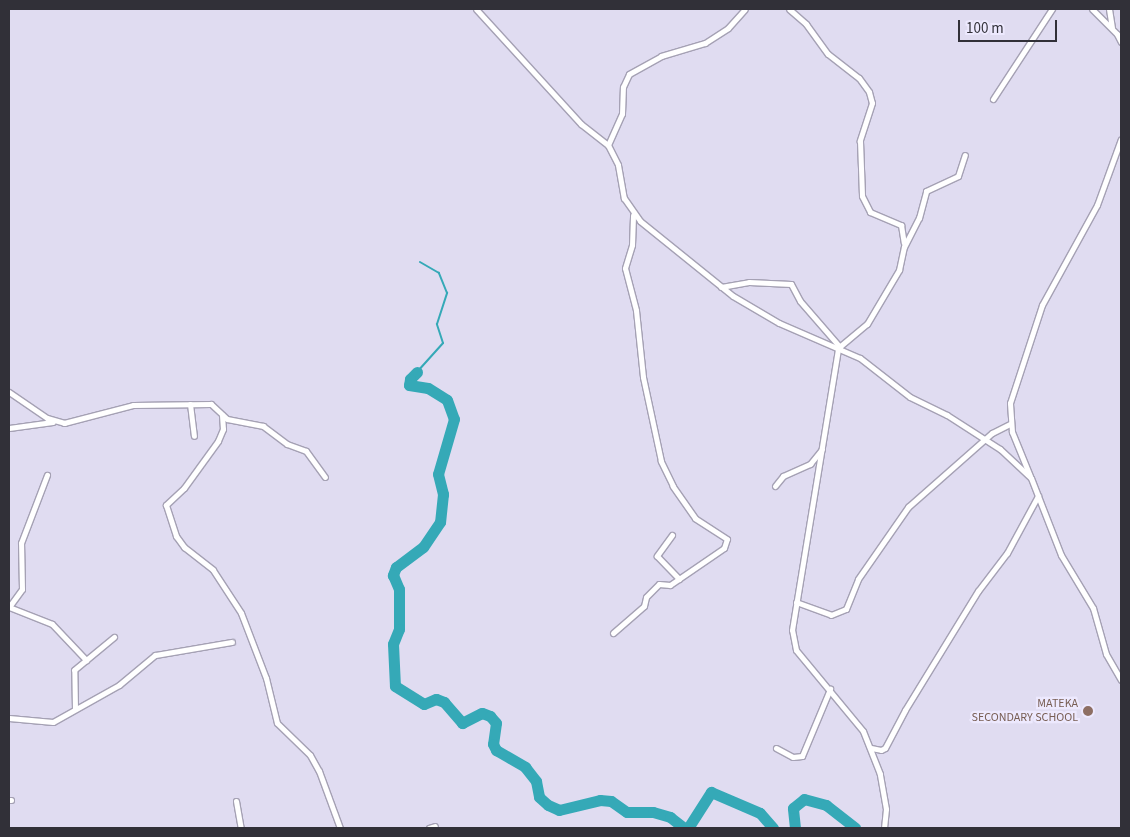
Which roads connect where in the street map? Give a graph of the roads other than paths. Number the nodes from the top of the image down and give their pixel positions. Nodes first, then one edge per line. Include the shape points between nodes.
1 (476, 9) edge
2 (745, 9) edge
3 (789, 9) edge
4 (1052, 9) edge
5 (1092, 9) edge
6 (1109, 9) edge
7 (1112, 28) junction
8 (1121, 42) edge
9 (993, 100) dead end
10 (1121, 139) edge
11 (608, 145) junction
12 (965, 156) dead end
13 (633, 214) junction
14 (904, 245) junction
15 (721, 287) junction
16 (839, 348) junction
17 (9, 392) edge
18 (190, 404) junction
19 (222, 416) junction
20 (54, 422) junction
21 (1010, 424) junction
22 (9, 428) edge
23 (194, 436) dead end
24 (985, 440) junction
25 (823, 448) junction
26 (47, 475) dead end
27 (325, 477) dead end
28 (1031, 478) junction
29 (775, 486) dead end
30 (1038, 496) junction
31 (672, 535) dead end
32 (679, 579) junction
33 (796, 602) junction
34 (9, 607) edge
35 (613, 633) dead end
36 (114, 637) dead end
37 (232, 642) dead end
38 (86, 660) junction
39 (1121, 680) edge
40 (830, 689) junction
41 (75, 709) junction
42 (9, 718) edge
43 (776, 748) dead end
44 (871, 748) junction
45 (236, 801) dead end
46 (242, 828) edge
47 (340, 828) edge
48 (884, 828) edge

1 - 11 street via 581,124
2 - 11 street via 728,28 705,43 661,56 629,74 623,87 622,114
3 - 14 street via 806,24 828,54 859,78 868,92 872,103 860,141 862,196 870,212 901,226
4 - 9 street
5 - 7 street
6 - 7 street
7 - 8 street
10 - 21 street via 1097,205 1042,305 1010,403
11 - 13 street via 615,156 624,198
12 - 14 street via 958,176 926,191 919,218
13 - 15 street
13 - 32 street via 632,244 625,268 636,310 643,377 661,461 673,486 695,518 727,539 724,548
14 - 16 street via 899,270 867,324
15 - 16 street via 779,323
15 - 16 street via 749,282 790,284
16 - 24 street via 860,358 910,397 948,415
16 - 25 street
17 - 20 street
18 - 19 street via 211,404
18 - 20 street via 133,405 64,423
18 - 23 street
19 - 27 street via 268,428 287,444 306,451
19 - 47 street via 223,429 218,441 188,483 166,505 176,536 184,547 213,570 241,613 266,678 277,723 310,756 319,771
20 - 22 street
21 - 24 street via 992,432
21 - 28 street
24 - 28 street
24 - 33 street via 904,513 858,579 846,609 831,615
25 - 29 street via 810,464 783,476
25 - 33 street via 807,521
26 - 34 street via 21,543 24,581
28 - 30 street
30 - 39 street via 1061,555 1093,608 1106,654
30 - 44 street via 1011,546 974,598 904,710 885,748
31 - 32 street via 658,556
32 - 35 street via 669,585 659,584 646,597 644,606
33 - 40 street via 792,630 796,650
34 - 38 street via 52,624
36 - 38 street
37 - 41 street via 155,655 119,685
38 - 41 street via 74,670
40 - 43 street via 802,756 793,757
40 - 44 street via 858,721
41 - 42 street via 47,724
44 - 48 street via 884,796
45 - 46 street

